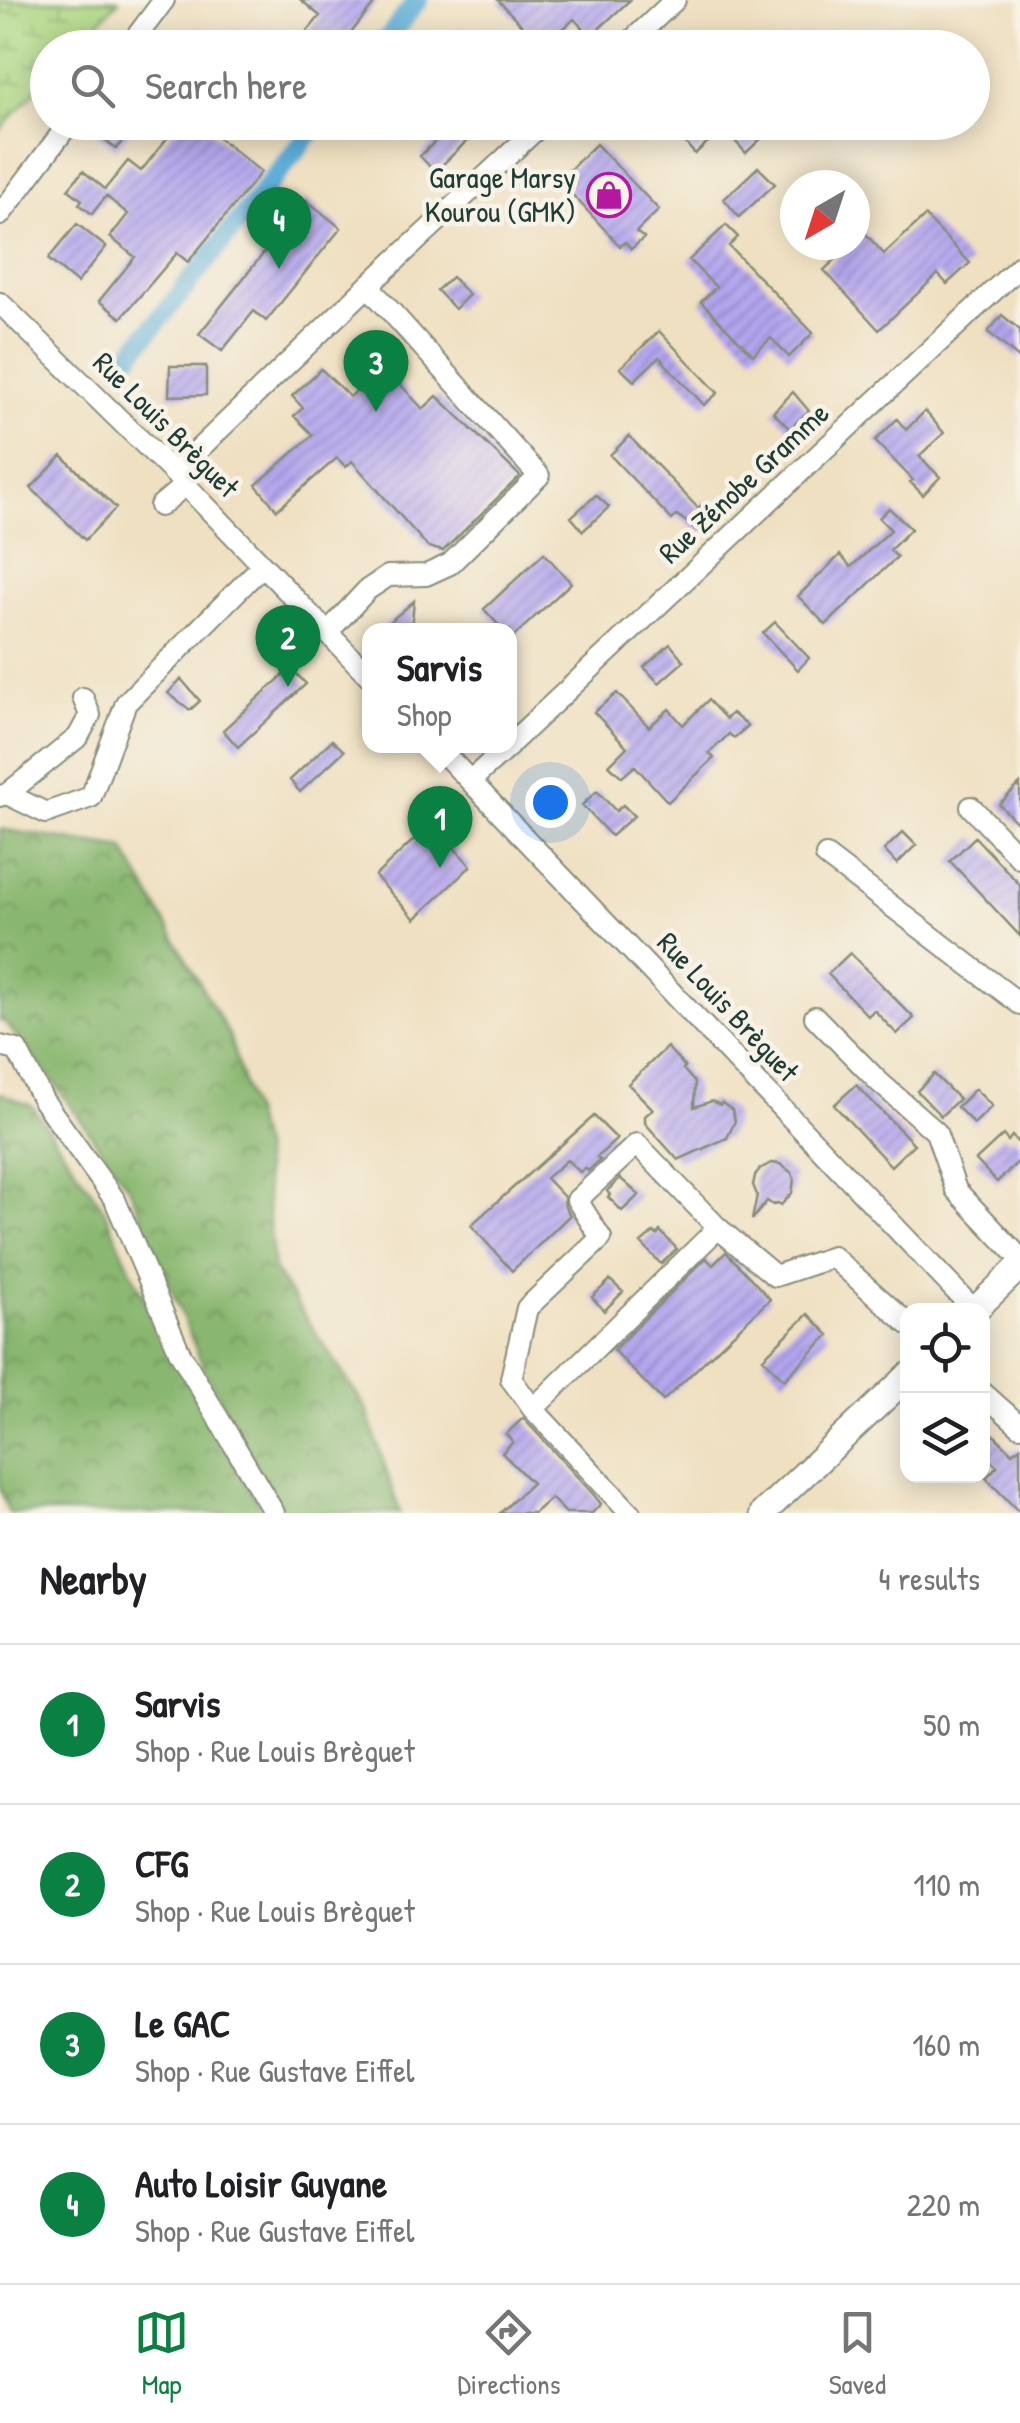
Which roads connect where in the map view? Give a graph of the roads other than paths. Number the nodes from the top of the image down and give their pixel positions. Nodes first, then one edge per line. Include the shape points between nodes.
1 (164, 0) edge
2 (675, 0) edge
3 (142, 30) edge
4 (643, 30) edge
5 (56, 140) edge
6 (525, 140) edge
7 (0, 215) edge
8 (1020, 266) edge
9 (368, 286) junction
10 (0, 303) edge
11 (180, 479) junction
12 (160, 506) dead end
13 (262, 566) junction
14 (327, 633) junction
15 (362, 669) edge
16 (82, 698) dead end
17 (517, 738) edge
18 (444, 753) edge
19 (501, 753) edge
20 (472, 780) junction
21 (4, 796) edge
22 (972, 807) dead end
23 (826, 856) dead end
24 (1020, 858) edge
25 (1020, 1004) edge
26 (814, 1017) dead end
27 (0, 1046) edge
28 (718, 1228) junction
29 (1020, 1258) edge
30 (1020, 1266) edge
31 (968, 1303) edge
32 (982, 1303) edge
33 (900, 1317) edge
34 (900, 1384) edge
35 (983, 1393) edge
36 (533, 1409) junction
37 (1020, 1426) edge
38 (274, 1513) edge
39 (630, 1513) edge
40 (763, 1513) edge

1 - 3 street
2 - 4 street
5 - 7 street
6 - 9 street
8 - 17 street, Rue Zénobe Gramme
9 - 11 street
9 - 14 street via 539,476 450,564 426,575 388,576
10 - 11 street, Rue Louis Brèguet
11 - 12 street
11 - 13 street, Rue Louis Brèguet
13 - 14 street, Rue Louis Brèguet
13 - 21 street via 126,703 91,797 46,813
14 - 15 street, Rue Louis Brèguet
16 - 21 street via 90,715 78,736
18 - 20 street, Rue Louis Brèguet
19 - 20 street, Rue Zénobe Gramme
20 - 31 street, Rue Louis Brèguet
22 - 24 street
23 - 25 street
26 - 29 street via 936,1132 956,1190
27 - 38 street via 16,1050 43,1100 115,1200 180,1353
28 - 33 street via 775,1276 833,1257
28 - 36 street
28 - 36 street via 636,1144 577,1200 601,1238 528,1308 511,1379
30 - 32 main road
34 - 40 main road
35 - 37 street
36 - 39 street

